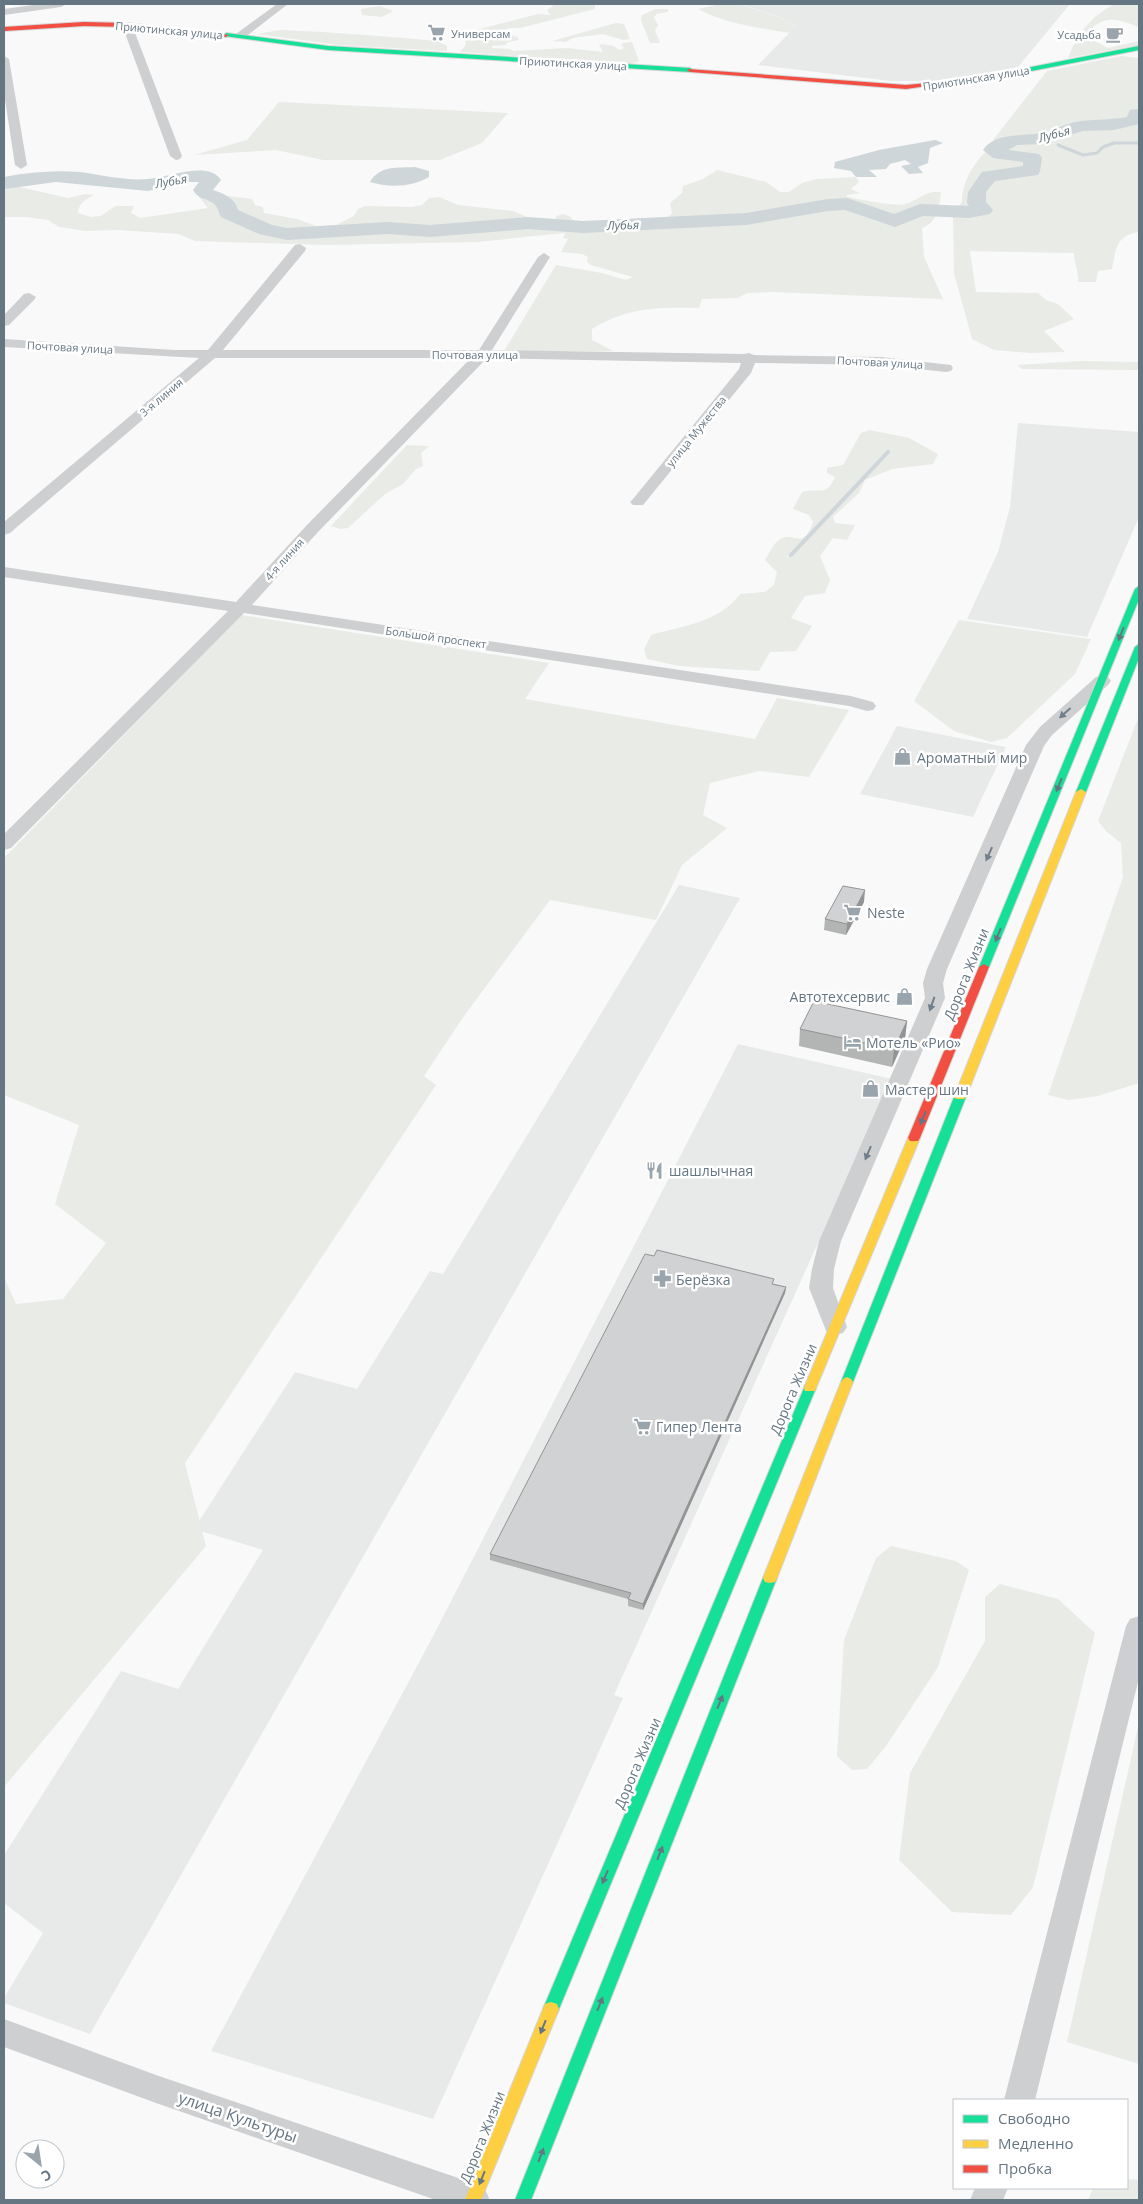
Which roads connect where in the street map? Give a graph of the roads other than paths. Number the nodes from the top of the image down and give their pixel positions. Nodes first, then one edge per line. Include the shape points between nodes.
1 (61, 4) edge
2 (283, 4) edge
3 (26, 6) edge
4 (4, 12) edge
5 (127, 26) junction
6 (29, 27) junction
7 (4, 29) edge
8 (240, 36) junction
9 (1139, 48) edge
10 (4, 59) edge
11 (176, 156) dead end
12 (21, 165) dead end
13 (300, 248) dead end
14 (544, 257) dead end
15 (30, 297) dead end
16 (4, 322) edge
17 (4, 343) edge
18 (212, 354) junction
19 (483, 354) junction
20 (749, 357) junction
21 (946, 368) dead end
22 (638, 502) dead end
23 (4, 530) edge
24 (4, 572) edge
25 (1139, 589) edge
26 (240, 608) junction
27 (1139, 647) edge
28 (1102, 681) junction
29 (867, 706) dead end
30 (4, 844) edge
31 (835, 1327) junction
32 (1139, 1626) edge
33 (4, 2033) edge
34 (1019, 2099) edge
35 (473, 2199) edge
36 (523, 2200) edge

1 - 3 street
2 - 8 street
3 - 4 street
3 - 6 street
5 - 6 main road, Приютинская улица
5 - 8 main road, Приютинская улица
5 - 11 street
6 - 7 main road, Приютинская улица
8 - 9 main road, Приютинская улица via 328,48 906,87 965,82
10 - 12 street
13 - 18 street, 3-я линия
14 - 19 street, 4-я линия
15 - 16 street
17 - 18 street, Почтовая улица
18 - 19 street, Почтовая улица
18 - 23 street, 3-я линия
19 - 20 street, Почтовая улица
19 - 26 street, 4-я линия via 312,528
20 - 21 street, Почтовая улица via 881,360
20 - 22 street, улица Мужества via 746,370
24 - 26 street, Большой проспект
25 -> 28 main road, Дорога Жизни
26 - 29 street, Большой проспект
26 - 30 street, 4-я линия
36 -> 27 main road
28 -> 31 main road, Дорога Жизни
28 -> 31 street via 1035,744 938,969 933,983 935,998 830,1241 821,1288
31 -> 35 main road, Дорога Жизни
32 - 34 street
33 - 35 street, улица Культуры

